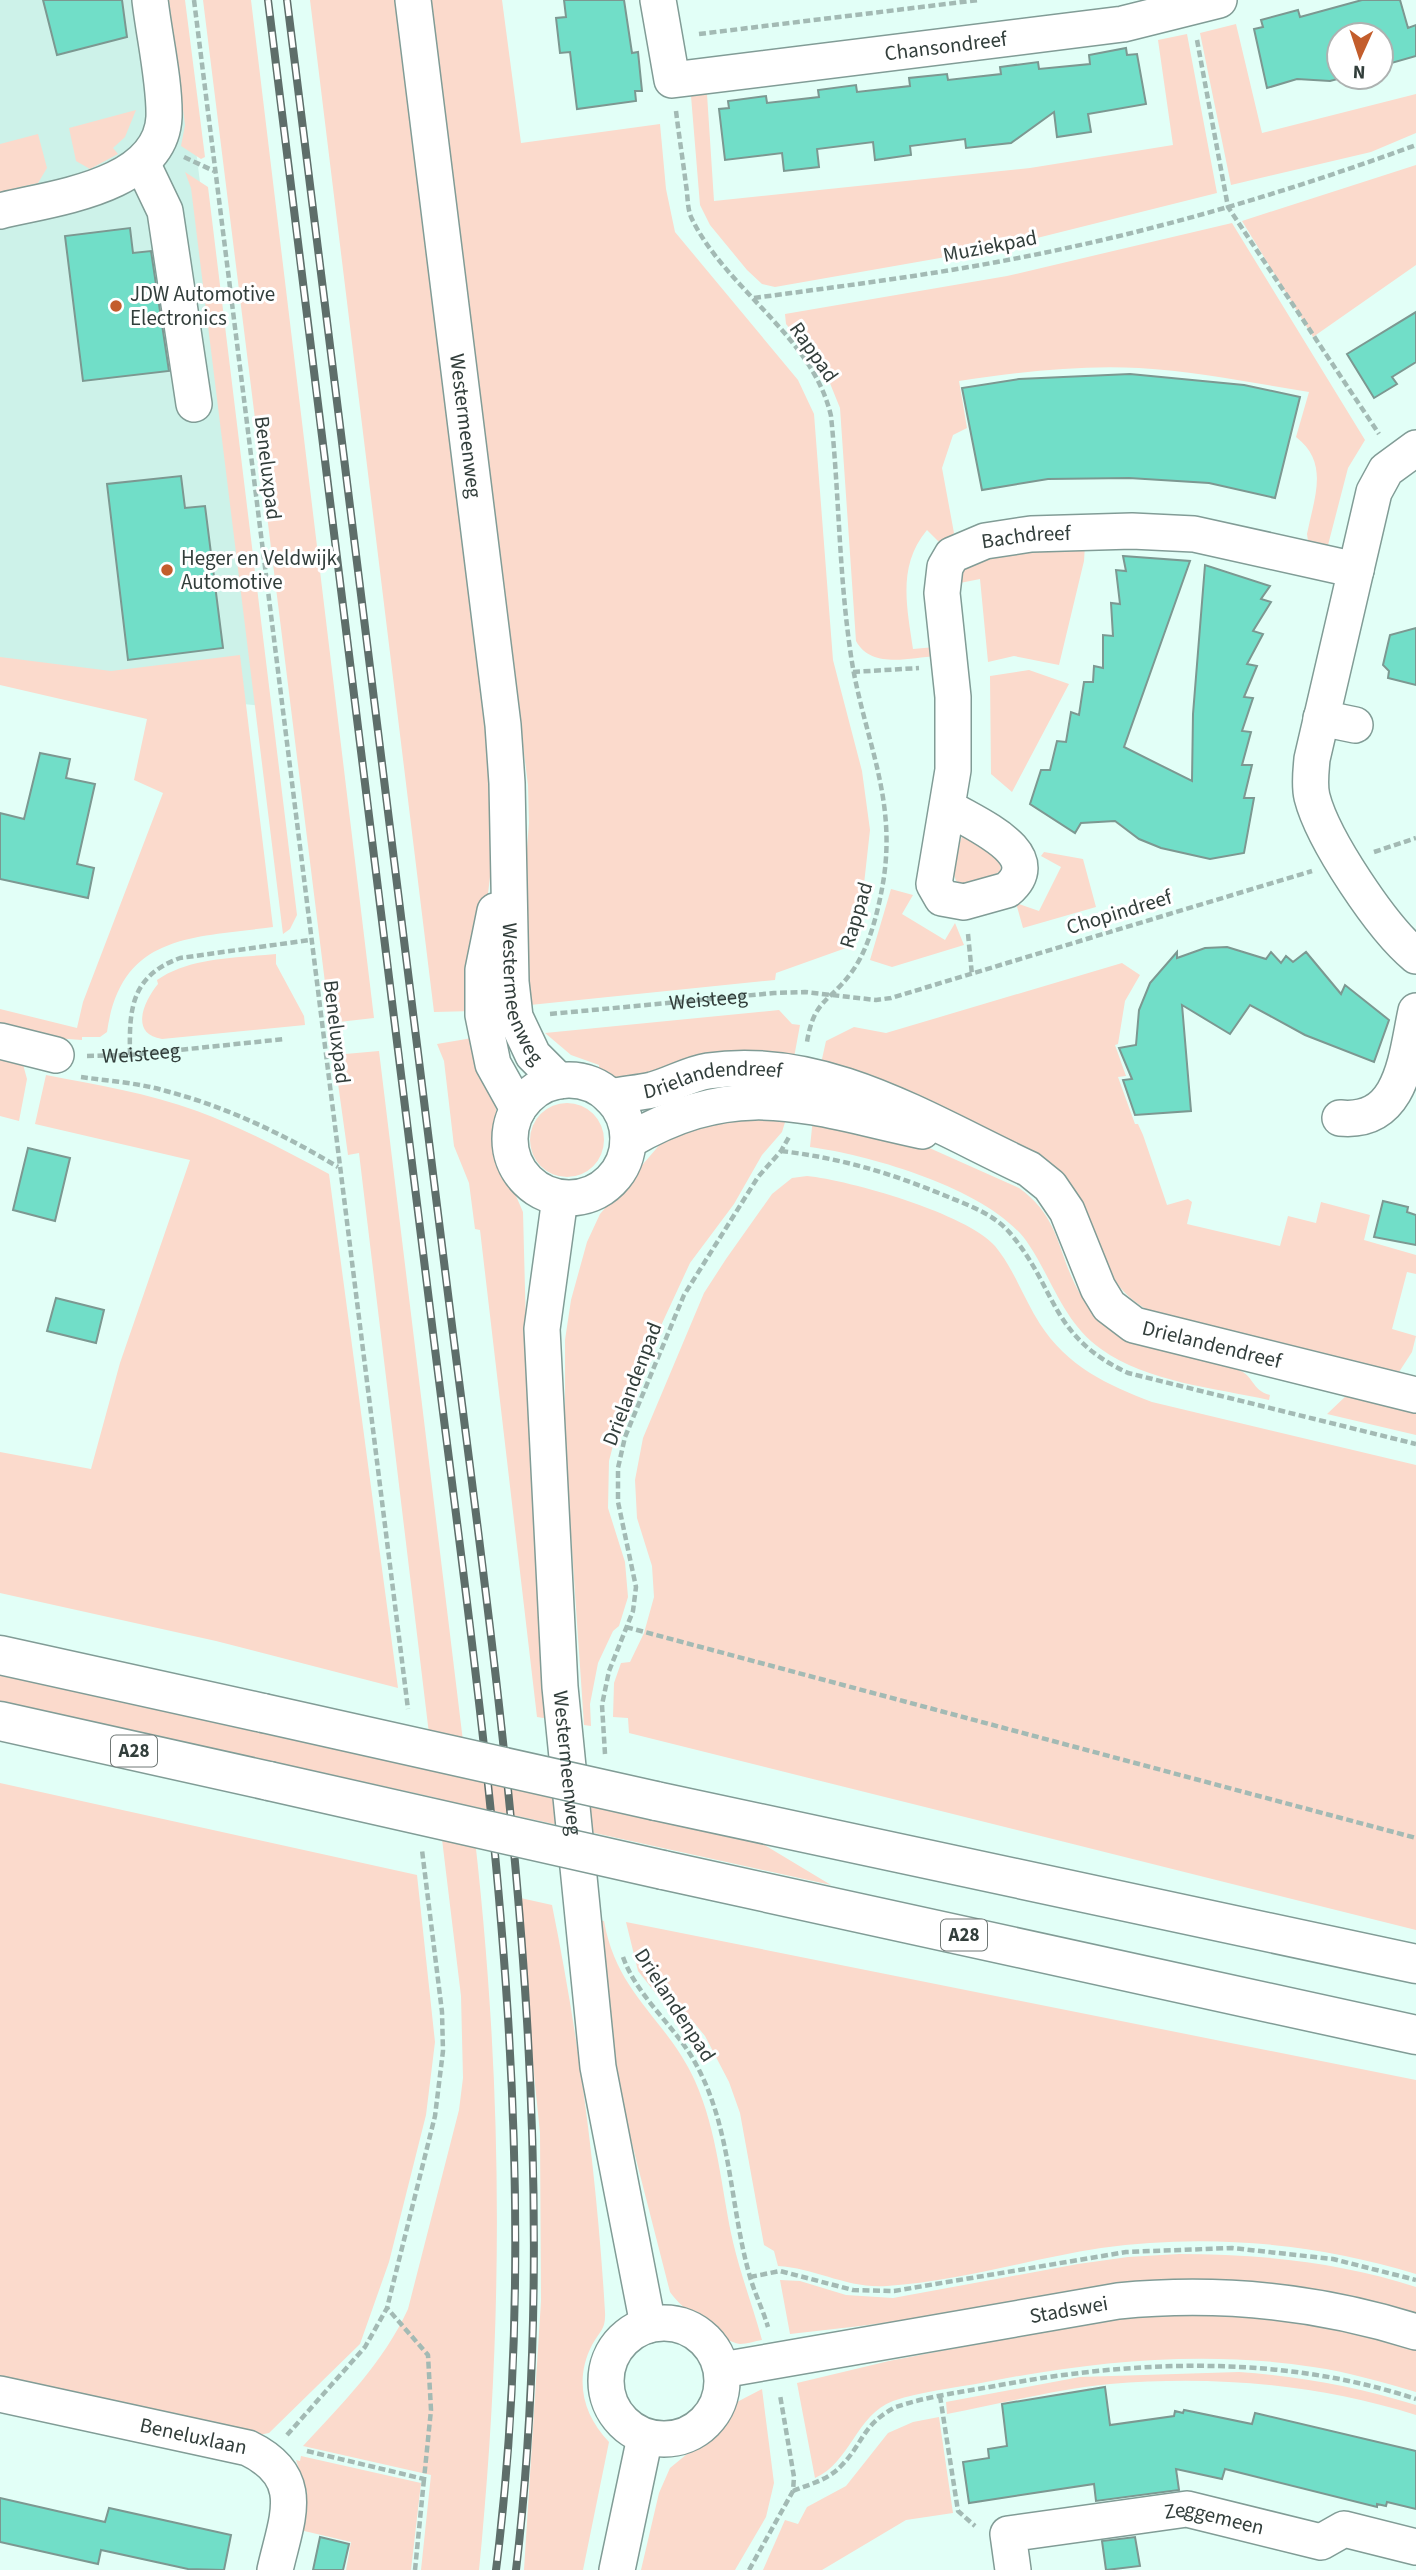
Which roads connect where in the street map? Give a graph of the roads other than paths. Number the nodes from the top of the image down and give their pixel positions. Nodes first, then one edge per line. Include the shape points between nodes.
1 (150, 0) edge
2 (413, 0) edge
3 (658, 0) edge
4 (1199, 3) edge
5 (142, 163) junction
6 (0, 211) edge
7 (194, 404) dead end
8 (1406, 454) edge
9 (1356, 570) junction
10 (1321, 718) junction
11 (1355, 725) dead end
12 (949, 808) junction
13 (508, 853) junction
14 (1416, 956) edge
15 (1416, 1011) edge
16 (0, 1041) edge
17 (65, 1066) road end
18 (559, 1081) junction
19 (799, 1089) junction
20 (610, 1097) junction
21 (518, 1109) junction
22 (1340, 1118) dead end
23 (628, 1141) junction
24 (560, 1198) junction
25 (1416, 1395) edge
26 (0, 1656) edge
27 (0, 1721) edge
28 (1416, 1964) edge
29 (1416, 2035) edge
30 (648, 2325) junction
31 (1416, 2332) edge
32 (722, 2370) junction
33 (0, 2394) edge
34 (645, 2437) junction
35 (1416, 2547) edge
36 (275, 2570) edge
37 (617, 2570) edge
38 (1013, 2570) edge

1 - 5 street via 164,118 157,144
2 - 13 street, Westermeenweg via 503,725
3 - 4 street, Chansondreef via 672,80 1123,24
5 - 6 street via 110,183
5 - 7 street via 165,212
8 - 9 street via 1377,482
9 - 10 street
9 - 12 street, Bachdreef via 1194,534 1031,534 985,541 952,555 945,567 942,593 954,735
10 - 11 street
10 - 14 street via 1312,759 1312,797 1344,862 1400,943
12 - 12 street, Bachdreef via 934,884 942,898 964,902 1007,890 1019,873 1015,849
13 - 18 street, Westermeenweg via 515,1017 533,1055
13 - 21 street, Westermeenweg via 482,970 482,995 493,1064
15 - 22 street via 1394,1094 1365,1118
16 - 17 street
18 - 20 street via 586,1083
18 - 21 street via 542,1086
19 - 20 street, Drielandendreef via 754,1068 705,1072 651,1090
19 - 23 street, Drielandendreef via 699,1108
19 - 25 street, Drielandendreef via 971,1142 1029,1169 1051,1186 1068,1211 1109,1306 1134,1325
20 - 23 street via 624,1116
21 - 24 street via 511,1132 512,1157 530,1184
23 - 24 street via 621,1168 602,1189 575,1199
24 - 30 street, Westermeenweg via 542,1329 560,1687 598,2067
26 - 28 highway, bridge
27 - 29 highway, A28, bridge
30 - 32 street via 680,2325 695,2332 708,2341
30 - 34 street via 629,2334 614,2350 606,2390 613,2410
31 - 32 street, Stadswei via 1332,2308 1276,2300 1166,2297 1118,2301
32 - 34 street via 722,2395 711,2417 693,2433 669,2440
33 - 36 street, Beneluxlaan via 248,2448 269,2458 288,2486 289,2502
34 - 37 street
35 - 38 street, Zeggemeen via 1344,2529 1321,2542 1187,2509 1008,2534

